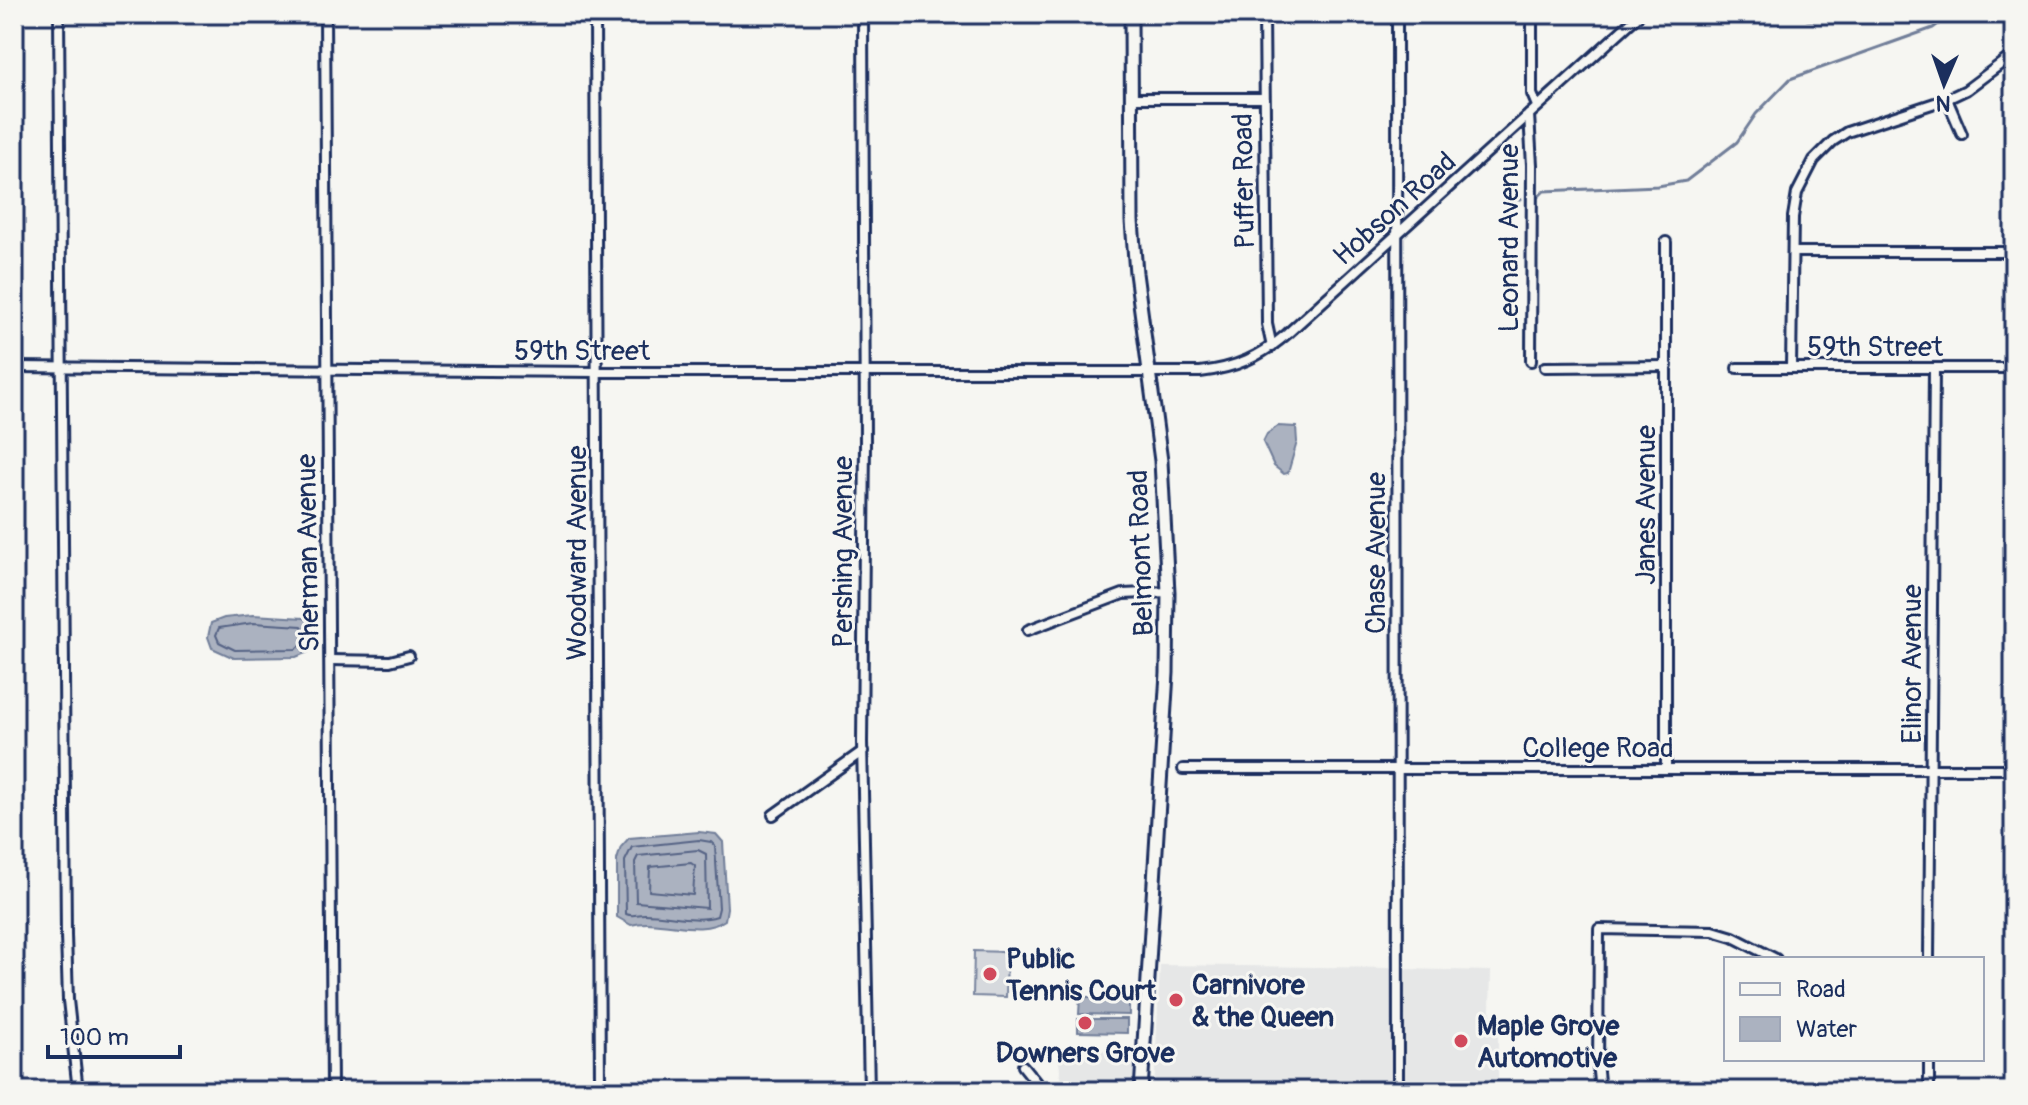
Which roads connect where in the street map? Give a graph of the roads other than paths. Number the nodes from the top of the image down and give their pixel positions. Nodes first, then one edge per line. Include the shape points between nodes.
1 (59, 14) edge
2 (325, 14) edge
3 (595, 14) edge
4 (863, 14) edge
5 (1131, 14) edge
6 (1264, 14) edge
7 (1397, 14) edge
8 (1532, 14) edge
9 (1640, 14) edge
10 (2014, 54) edge
11 (1131, 98) junction
12 (1264, 98) junction
13 (1947, 99) junction
14 (1537, 106) junction
15 (1529, 115) junction
16 (1962, 134) dead end
17 (1398, 233) junction
18 (1666, 242) dead end
19 (1793, 252) junction
20 (2014, 252) edge
21 (1272, 347) junction
22 (1531, 361) dead end
23 (1667, 366) junction
24 (14, 367) edge
25 (1545, 367) dead end
26 (62, 368) junction
27 (1737, 368) dead end
28 (1791, 368) junction
29 (2014, 368) edge
30 (1934, 369) junction
31 (327, 370) junction
32 (598, 372) junction
33 (1149, 372) junction
34 (864, 373) junction
35 (1168, 592) junction
36 (1028, 630) dead end
37 (409, 656) dead end
38 (330, 660) junction
39 (863, 751) junction
40 (1666, 768) junction
41 (1183, 769) dead end
42 (1398, 769) junction
43 (2014, 769) edge
44 (1933, 770) junction
45 (773, 815) dead end
46 (1772, 957) edge
47 (1929, 957) edge
48 (1929, 1061) edge
49 (1023, 1066) dead end
50 (78, 1091) edge
51 (332, 1091) edge
52 (600, 1091) edge
53 (869, 1091) edge
54 (1043, 1091) edge
55 (1141, 1091) edge
56 (1398, 1091) edge
57 (1600, 1091) edge
58 (1929, 1091) edge

1 - 26 street
2 - 31 street, Sherman Avenue
3 - 32 street, Woodward Avenue
4 - 34 street, Pershing Avenue
5 - 11 main road, Belmont Road
6 - 12 street, Puffer Road
7 - 17 street, Chase Avenue
8 - 14 street, Leonard Avenue via 1532,94
9 - 14 street, Hobson Road
10 - 13 street
11 - 12 street
11 - 33 main road, Belmont Road via 1134,247
12 - 21 street, Puffer Road via 1267,324
13 - 16 street
13 - 19 street via 1858,127 1821,151 1797,193
14 - 15 street, Hobson Road
15 - 17 street, Hobson Road
15 - 22 street, Leonard Avenue
17 - 21 street, Hobson Road
17 - 42 street, Chase Avenue
18 - 23 street, Janes Avenue
19 - 20 street
19 - 28 street
21 - 33 street, Hobson Road via 1231,368
23 - 25 street
23 - 40 street, Janes Avenue
24 - 26 street, 59th Street
26 - 31 street, 59th Street
26 - 50 street via 66,970
27 - 28 street, 59th Street
28 - 30 street, 59th Street
29 - 30 street, 59th Street
30 - 44 street, Elinor Avenue
31 - 32 street, 59th Street
31 - 38 street, Sherman Avenue
32 - 34 street, 59th Street
32 - 52 street, Woodward Avenue
33 - 34 street, 59th Street
33 - 35 main road, Belmont Road via 1165,500
34 - 39 street, Pershing Avenue
35 - 36 street via 1123,594
35 - 55 main road, Belmont Road
37 - 38 street via 390,661
38 - 51 street, Sherman Avenue
39 - 45 street
39 - 53 street, Pershing Avenue
40 - 42 street, College Road
40 - 44 street, College Road
41 - 42 street, College Road
42 - 56 street, Chase Avenue
43 - 44 street, College Road
44 - 47 street, Elinor Avenue
46 - 57 street via 1713,931 1599,929
48 - 58 street
49 - 54 street

